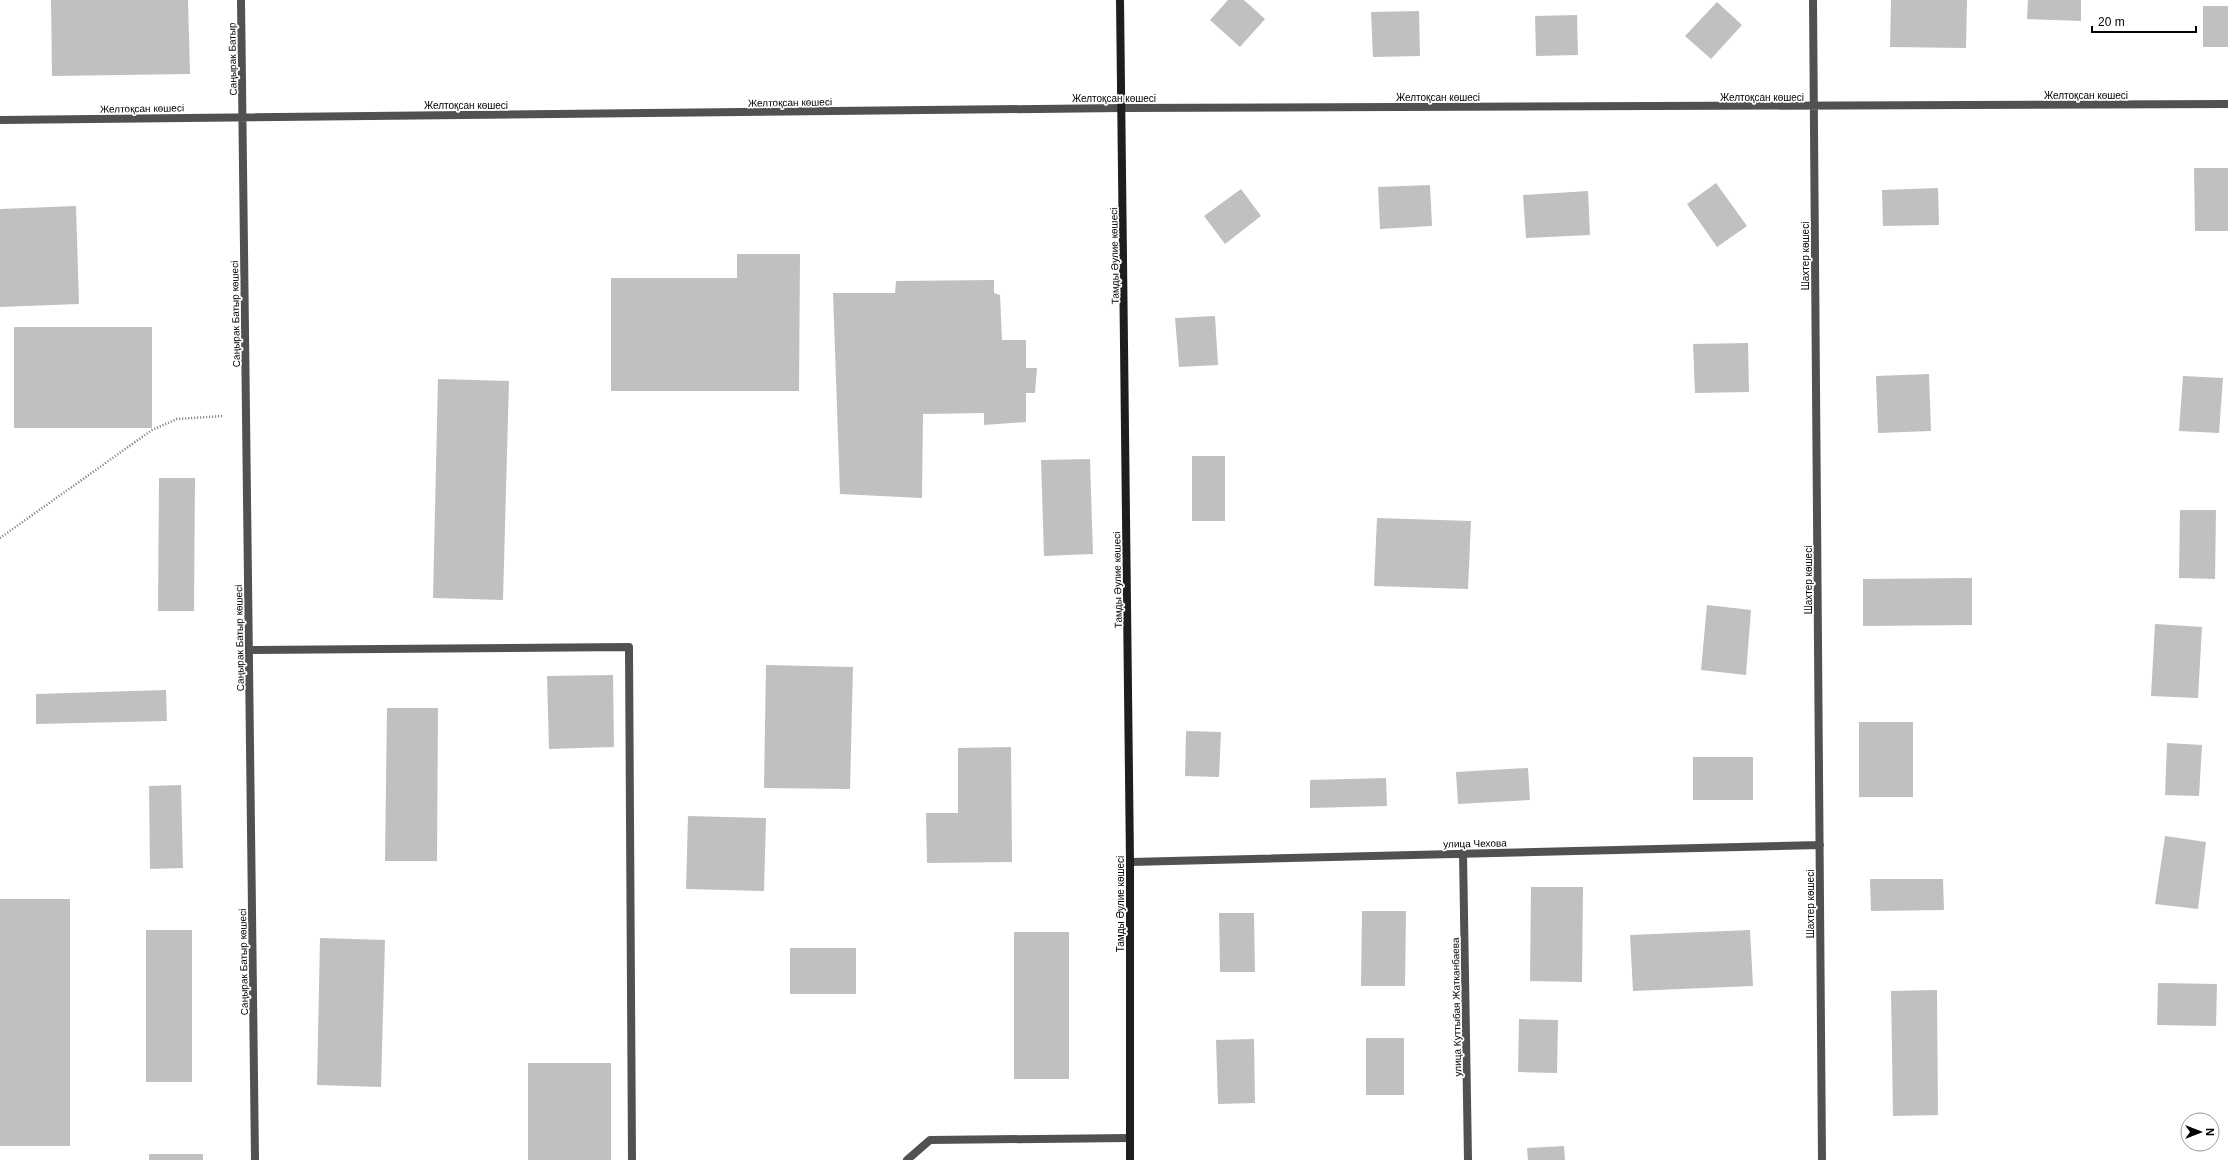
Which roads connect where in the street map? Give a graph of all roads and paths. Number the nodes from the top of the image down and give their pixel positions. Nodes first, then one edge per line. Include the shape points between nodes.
1 (241, 0) edge
2 (1120, 0) edge
3 (1813, 0) edge
4 (2228, 104) edge
5 (1814, 106) junction
6 (1122, 108) junction
7 (243, 117) junction
8 (0, 120) edge
9 (247, 415) junction
10 (0, 538) edge
11 (250, 650) junction
12 (1820, 845) junction
13 (1463, 854) junction
14 (1130, 862) junction
15 (1130, 1138) junction
16 (255, 1160) edge
17 (632, 1160) edge
18 (907, 1160) edge
19 (1130, 1160) edge
20 (1468, 1160) edge
21 (1822, 1160) edge

1 - 7 street, Саңырак Батыр
2 - 6 street, Тамды Әулие көшесі
3 - 5 street, Шахтер көшесі
4 - 5 street, Желтоқсан көшесі
5 - 6 street, Желтоқсан көшесі
5 - 12 street, Шахтер көшесі
6 - 7 street, Желтоқсан көшесі
6 - 14 street, Тамды Әулие көшесі
7 - 8 street, Желтоқсан көшесі
7 - 9 street, Саңырак Батыр көшесі
9 - 10 path via 177,420 152,430
9 - 11 street, Саңырак Батыр көшесі
11 - 16 street, Саңырак Батыр көшесі
11 - 17 street via 629,647
12 - 13 street, улица Чехова
12 - 21 street, Шахтер көшесі
13 - 14 street, улица Чехова
13 - 20 street, улица Куттыбая Жатканбаева
14 - 15 street, Тамды Әулие көшесі
15 - 18 street via 930,1140
15 - 19 street, Тамды Әулие көшесі

